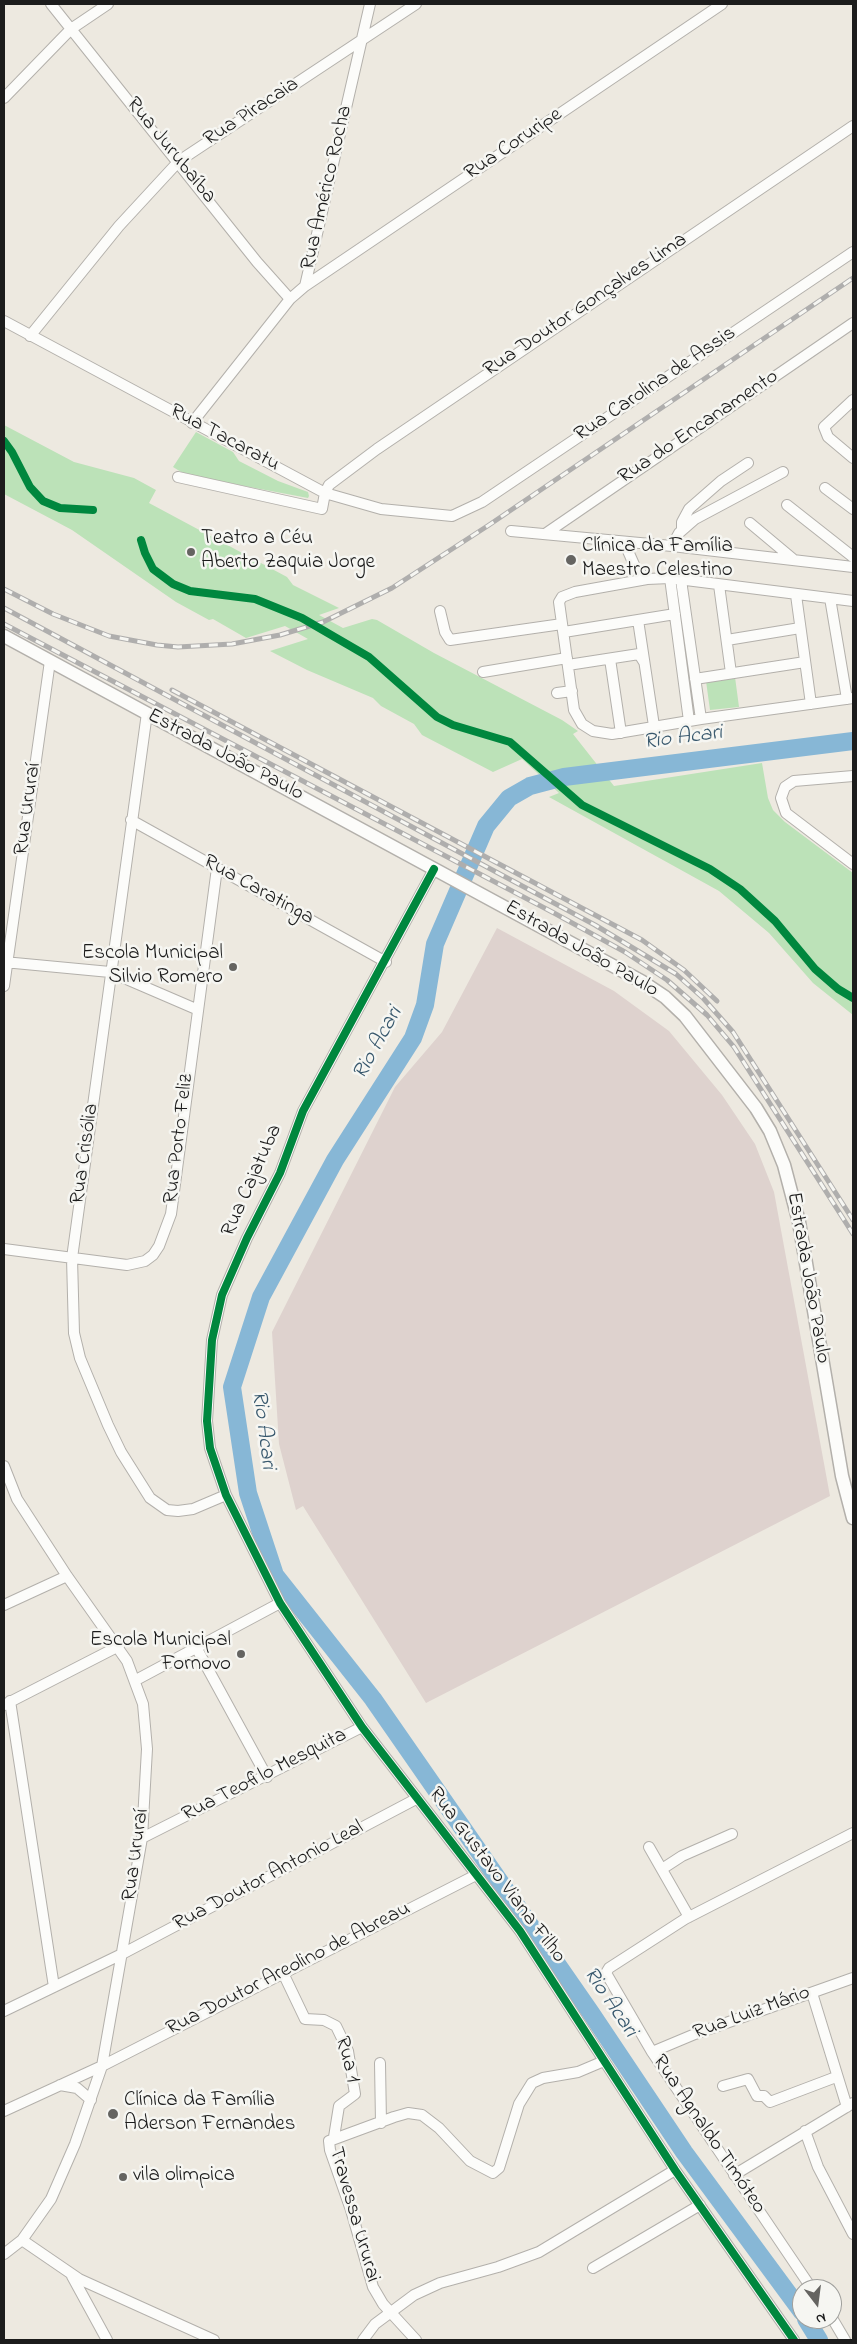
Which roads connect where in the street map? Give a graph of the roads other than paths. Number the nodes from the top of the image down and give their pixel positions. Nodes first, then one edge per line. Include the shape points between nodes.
1 (51, 4) edge
2 (108, 4) edge
3 (370, 4) edge
4 (416, 4) edge
5 (722, 4) edge
6 (71, 29) junction
7 (363, 40) junction
8 (4, 98) edge
9 (853, 126) edge
10 (179, 161) junction
11 (853, 252) edge
12 (305, 286) junction
13 (290, 299) junction
14 (4, 321) edge
15 (853, 323) edge
16 (30, 336) junction
17 (853, 400) edge
18 (192, 423) junction
19 (853, 458) edge
20 (748, 463) dead end
21 (783, 472) dead end
22 (178, 477) dead end
23 (825, 488) dead end
24 (325, 493) junction
25 (787, 505) dead end
26 (853, 509) edge
27 (457, 516) joint
28 (750, 523) dead end
29 (682, 530) junction
30 (510, 531) dead end
31 (545, 534) junction
32 (624, 542) junction
33 (672, 546) junction
34 (853, 557) edge
35 (793, 559) junction
36 (853, 567) edge
37 (670, 578) junction
38 (647, 580) junction
39 (681, 580) junction
40 (719, 585) junction
41 (796, 595) junction
42 (830, 598) junction
43 (853, 601) edge
44 (440, 610) dead end
45 (675, 614) junction
46 (638, 620) junction
47 (563, 628) junction
48 (800, 628) junction
49 (4, 636) edge
50 (727, 640) junction
51 (610, 659) junction
52 (643, 660) junction
53 (50, 661) junction
54 (567, 662) junction
55 (805, 662) junction
56 (483, 672) dead end
57 (731, 673) junction
58 (695, 679) junction
59 (572, 691) junction
60 (557, 693) dead end
61 (850, 698) edge
62 (811, 704) junction
63 (148, 713) junction
64 (701, 719) junction
65 (689, 721) junction
66 (654, 726) junction
67 (621, 733) junction
68 (853, 776) edge
69 (131, 820) junction
70 (853, 864) edge
71 (217, 868) junction
72 (438, 871) junction
73 (5, 962) edge
74 (386, 962) junction
75 (110, 972) junction
76 (4, 986) edge
77 (196, 1009) junction
78 (4, 1249) edge
79 (72, 1258) junction
80 (4, 1466) edge
81 (226, 1495) junction
82 (853, 1518) edge
83 (245, 1528) joint
84 (67, 1576) junction
85 (280, 1603) junction
86 (4, 1605) edge
87 (118, 1646) junction
88 (197, 1649) junction
89 (136, 1680) junction
90 (7, 1703) edge
91 (362, 1727) junction
92 (268, 1777) junction
93 (416, 1799) junction
94 (853, 1833) edge
95 (732, 1834) dead end
96 (142, 1838) junction
97 (649, 1847) dead end
98 (662, 1869) junction
99 (476, 1875) junction
100 (689, 1917) junction
101 (122, 1954) junction
102 (283, 1973) junction
103 (853, 1978) edge
104 (54, 1987) junction
105 (812, 1993) junction
106 (4, 2011) edge
107 (652, 2052) junction
108 (604, 2060) junction
109 (380, 2064) dead end
110 (102, 2066) junction
111 (836, 2077) junction
112 (60, 2085) junction
113 (723, 2086) dead end
114 (91, 2100) junction
115 (850, 2105) edge
116 (4, 2111) edge
117 (381, 2122) junction
118 (805, 2131) junction
119 (334, 2138) junction
120 (675, 2170) junction
121 (734, 2174) junction
122 (700, 2205) junction
123 (853, 2234) edge
124 (22, 2240) junction
125 (4, 2254) edge
126 (593, 2268) dead end
127 (71, 2275) junction
128 (805, 2279) edge
129 (390, 2312) junction
130 (838, 2329) edge
131 (791, 2339) edge
132 (106, 2340) edge
133 (214, 2340) edge
134 (362, 2340) edge
135 (416, 2340) edge
136 (845, 2340) edge

1 - 6 street, Rua Jurubaíba
2 - 6 street
3 - 7 street, Rua Américo Rocha
4 - 7 street, Rua Piracaia
5 - 12 street, Rua Coruripe
6 - 8 street
6 - 10 street, Rua Jurubaíba
7 - 10 street, Rua Piracaia
7 - 12 street, Rua Américo Rocha
9 - 24 street, Rua Doutor Gonçalves Lima via 378,449 338,477
10 - 13 street, Rua Jurubaíba via 257,262
10 - 16 street, Rua Piracaia via 118,226
11 - 27 street, Rua Carolina de Assis
12 - 13 street, Rua Américo Rocha
13 - 18 street, Rua Américo Rocha
14 - 16 street, Rua Tacaratu
15 - 31 street, Rua do Encanamento
16 - 18 street, Rua Tacaratu
17 - 19 street via 825,424 825,432 833,442
18 - 24 street, Rua Tacaratu
20 - 29 street via 689,509 682,522
21 - 29 street via 695,519
22 - 24 street, Rua Doutor Gonçalves Lima via 322,509
23 - 26 street
24 - 27 street, Rua Tacaratu via 381,509
25 - 34 street
28 - 35 street
29 - 33 street
30 - 31 street
31 - 32 street
32 - 33 street
32 - 38 street via 636,569
33 - 35 street
35 - 36 street
37 - 38 street
37 - 39 street
37 - 45 street
38 - 47 street via 562,597 559,602
39 - 40 street
39 - 58 street
40 - 41 street
40 - 50 street
41 - 42 street
41 - 48 street
42 - 43 street
42 - 61 street
44 - 47 street via 450,640
45 - 46 street
45 - 65 street
46 - 47 street
46 - 52 street
47 - 54 street
48 - 50 street
48 - 55 street
49 - 53 main road, Estrada João Paulo
50 - 57 street
51 - 52 street via 639,654
51 - 54 street
51 - 67 street
52 - 66 street
53 - 63 main road, Estrada João Paulo
53 - 73 street, Rua Ururaí
54 - 56 street
54 - 59 street
55 - 57 street
55 - 62 street
57 - 58 street
58 - 64 street
59 - 60 street
59 - 67 street via 574,710 582,724 600,733
61 - 62 street
62 - 64 street
63 - 69 street, Rua Crisólia
63 - 72 main road, Estrada João Paulo
64 - 65 street
65 - 66 street
66 - 67 street
68 - 70 street via 794,781 781,793 781,804 786,813
69 - 71 street, Rua Caratinga
69 - 75 street, Rua Crisólia
71 - 74 street, Rua Caratinga
71 - 77 street, Rua Porto Feliz
72 - 74 street, Rua Cajatuba
72 - 82 main road, Estrada João Paulo via 665,997 702,1036 770,1131 791,1187 842,1476
73 - 75 street
73 - 76 street, Rua Ururaí
74 - 81 street, Rua Cajatuba via 303,1110 280,1173 222,1294 212,1340 207,1421 210,1448
75 - 77 street
75 - 79 street, Rua Crisólia
77 - 79 street, Rua Porto Feliz via 167,1231 153,1255 145,1261 132,1264
78 - 79 street, Rua Porto Feliz
79 - 81 street, Rua Crisólia via 76,1345 104,1416 150,1498 167,1510 193,1509
80 - 84 street, Rua Ururaí via 17,1498
81 - 83 street, Rua Cajatuba
83 - 85 street, Rua Gustavo Viana Filho
84 - 86 street
84 - 87 street, Rua Ururaí
85 - 88 street
85 - 91 street, Rua Gustavo Viana Filho
87 - 89 street, Rua Ururaí
87 - 90 street
88 - 89 street
88 - 92 street
89 - 96 street, Rua Ururaí via 146,1727 146,1801
90 - 104 street
91 - 92 street, Rua Teofilo Mesquita
91 - 93 street, Rua Gustavo Viana Filho
92 - 96 street, Rua Teofilo Mesquita
93 - 99 street, Rua Gustavo Viana Filho
93 - 101 street, Rua Doutor Antonio Leal
94 - 100 street
95 - 98 street via 689,1852
96 - 101 street, Rua Ururaí
97 - 98 street
98 - 100 street
99 - 102 street, Rua Doutor Areolino de Abreau
99 - 108 street, Rua Gustavo Viana Filho via 520,1931
100 - 107 street, Rua Agnaldo Timóteo via 607,1971 607,1978
101 - 104 street, Rua Doutor Antonio Leal
101 - 110 street, Rua Ururaí
102 - 110 street, Rua Doutor Areolino de Abreau
102 - 119 street, Rua 1 via 305,2019 324,2020 336,2026 348,2051 355,2094 339,2106
103 - 105 street, Rua Luiz Mário
104 - 106 street, Rua Doutor Antonio Leal
105 - 107 street, Rua Luiz Mário
105 - 111 street
107 - 121 street, Rua Agnaldo Timóteo
108 - 117 street, Travessa Ururai via 578,2072 532,2083 518,2104 499,2168 492,2173 470,2161 427,2117 408,2113
108 - 120 street, Rua Gustavo Viana Filho
109 - 117 street, Rua 1
110 - 112 street, Rua Doutor Areolino de Abreau
110 - 114 street, Rua Ururaí
111 - 113 street via 770,2102 764,2096 757,2096 748,2079
111 - 115 street
112 - 114 street via 77,2088
112 - 116 street, Rua Doutor Areolino de Abreau
114 - 124 street, Rua Ururaí via 51,2199
115 - 118 street
117 - 119 street, Travessa Ururai
118 - 121 street
118 - 123 street via 818,2167
119 - 129 street, Travessa Ururai via 329,2145 365,2262 377,2295
120 - 122 street, Rua Gustavo Viana Filho
120 - 129 street via 539,2252 424,2290
121 - 128 street, Rua Agnaldo Timóteo
122 - 126 street
122 - 131 street, Rua Gustavo Viana Filho
124 - 125 street, Rua Ururaí
124 - 127 street
127 - 132 street
127 - 133 street
129 - 134 street
129 - 135 street, Travessa Ururai
130 - 136 street

